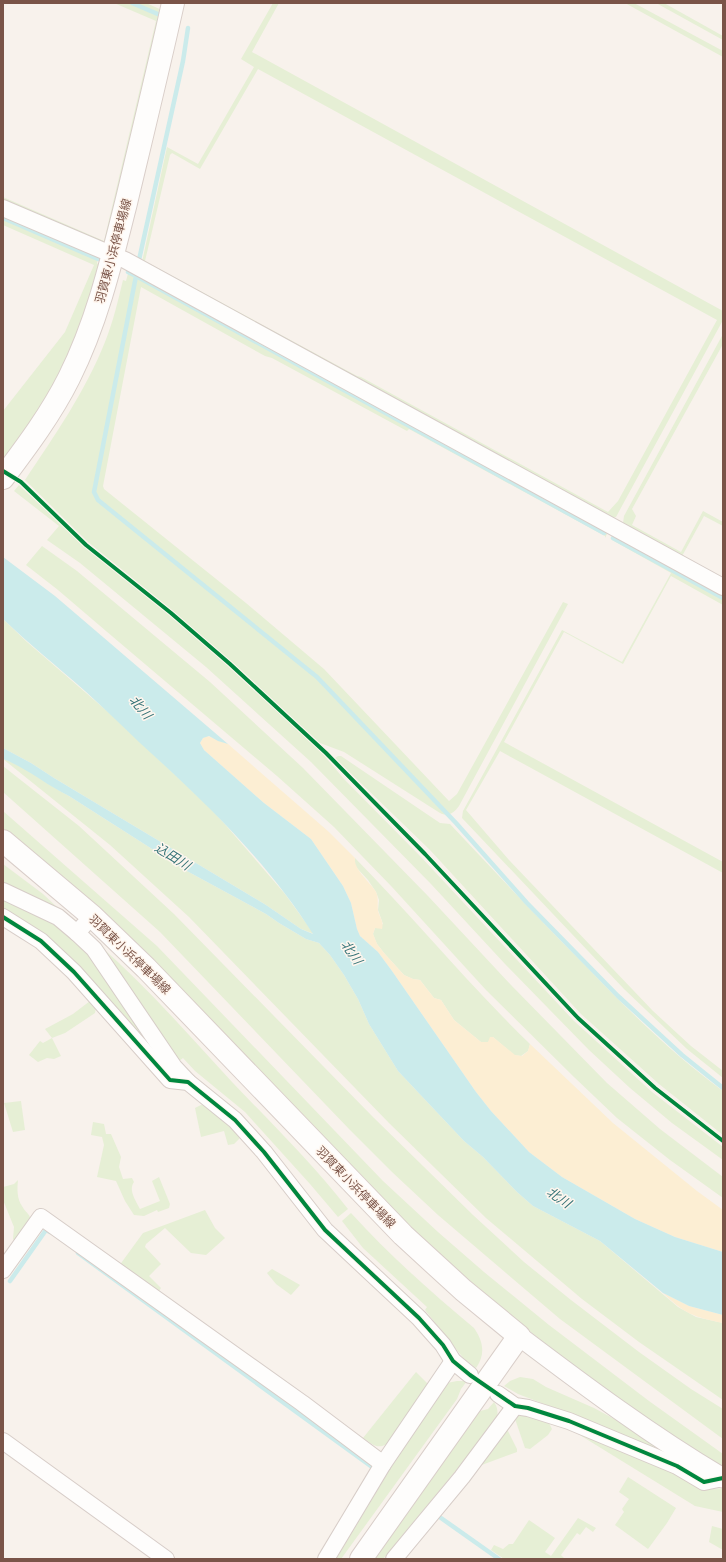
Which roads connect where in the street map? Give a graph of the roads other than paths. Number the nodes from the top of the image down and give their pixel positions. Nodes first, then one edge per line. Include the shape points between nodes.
1 (174, 3) edge
2 (3, 208) edge
3 (113, 254) junction
4 (3, 478) edge
5 (723, 587) edge
6 (3, 841) edge
7 (3, 891) edge
8 (92, 916) junction
9 (3, 917) edge
10 (77, 933) junction
11 (188, 1082) junction
12 (3, 1270) edge
13 (519, 1336) junction
14 (453, 1361) junction
15 (470, 1375) dead end
16 (498, 1394) dead end
17 (515, 1406) junction
18 (3, 1441) edge
19 (383, 1464) junction
20 (723, 1478) edge
21 (166, 1559) edge
22 (326, 1559) edge
23 (361, 1559) edge
24 (394, 1559) edge

1 - 3 main road, 羽賀東小浜停車場線
2 - 3 street
3 - 4 main road, 羽賀東小浜停車場線 via 98,308 69,379 44,422
3 - 5 street
6 - 8 main road, 羽賀東小浜停車場線
7 - 10 street via 58,917
8 - 10 street
8 - 13 main road, 羽賀東小浜停車場線 via 146,968 380,1212 431,1262
9 - 11 street via 41,941 74,972 170,1080
10 - 11 street via 94,949 174,1067
11 - 14 street via 235,1120 264,1152 325,1230 419,1318 443,1345
12 - 19 street via 41,1217
13 - 20 street via 578,1381
13 - 23 main road
14 - 15 street
14 - 19 street
16 - 17 street
17 - 20 street via 569,1421 677,1466 704,1482
17 - 24 street via 462,1477
18 - 21 street
19 - 22 street

